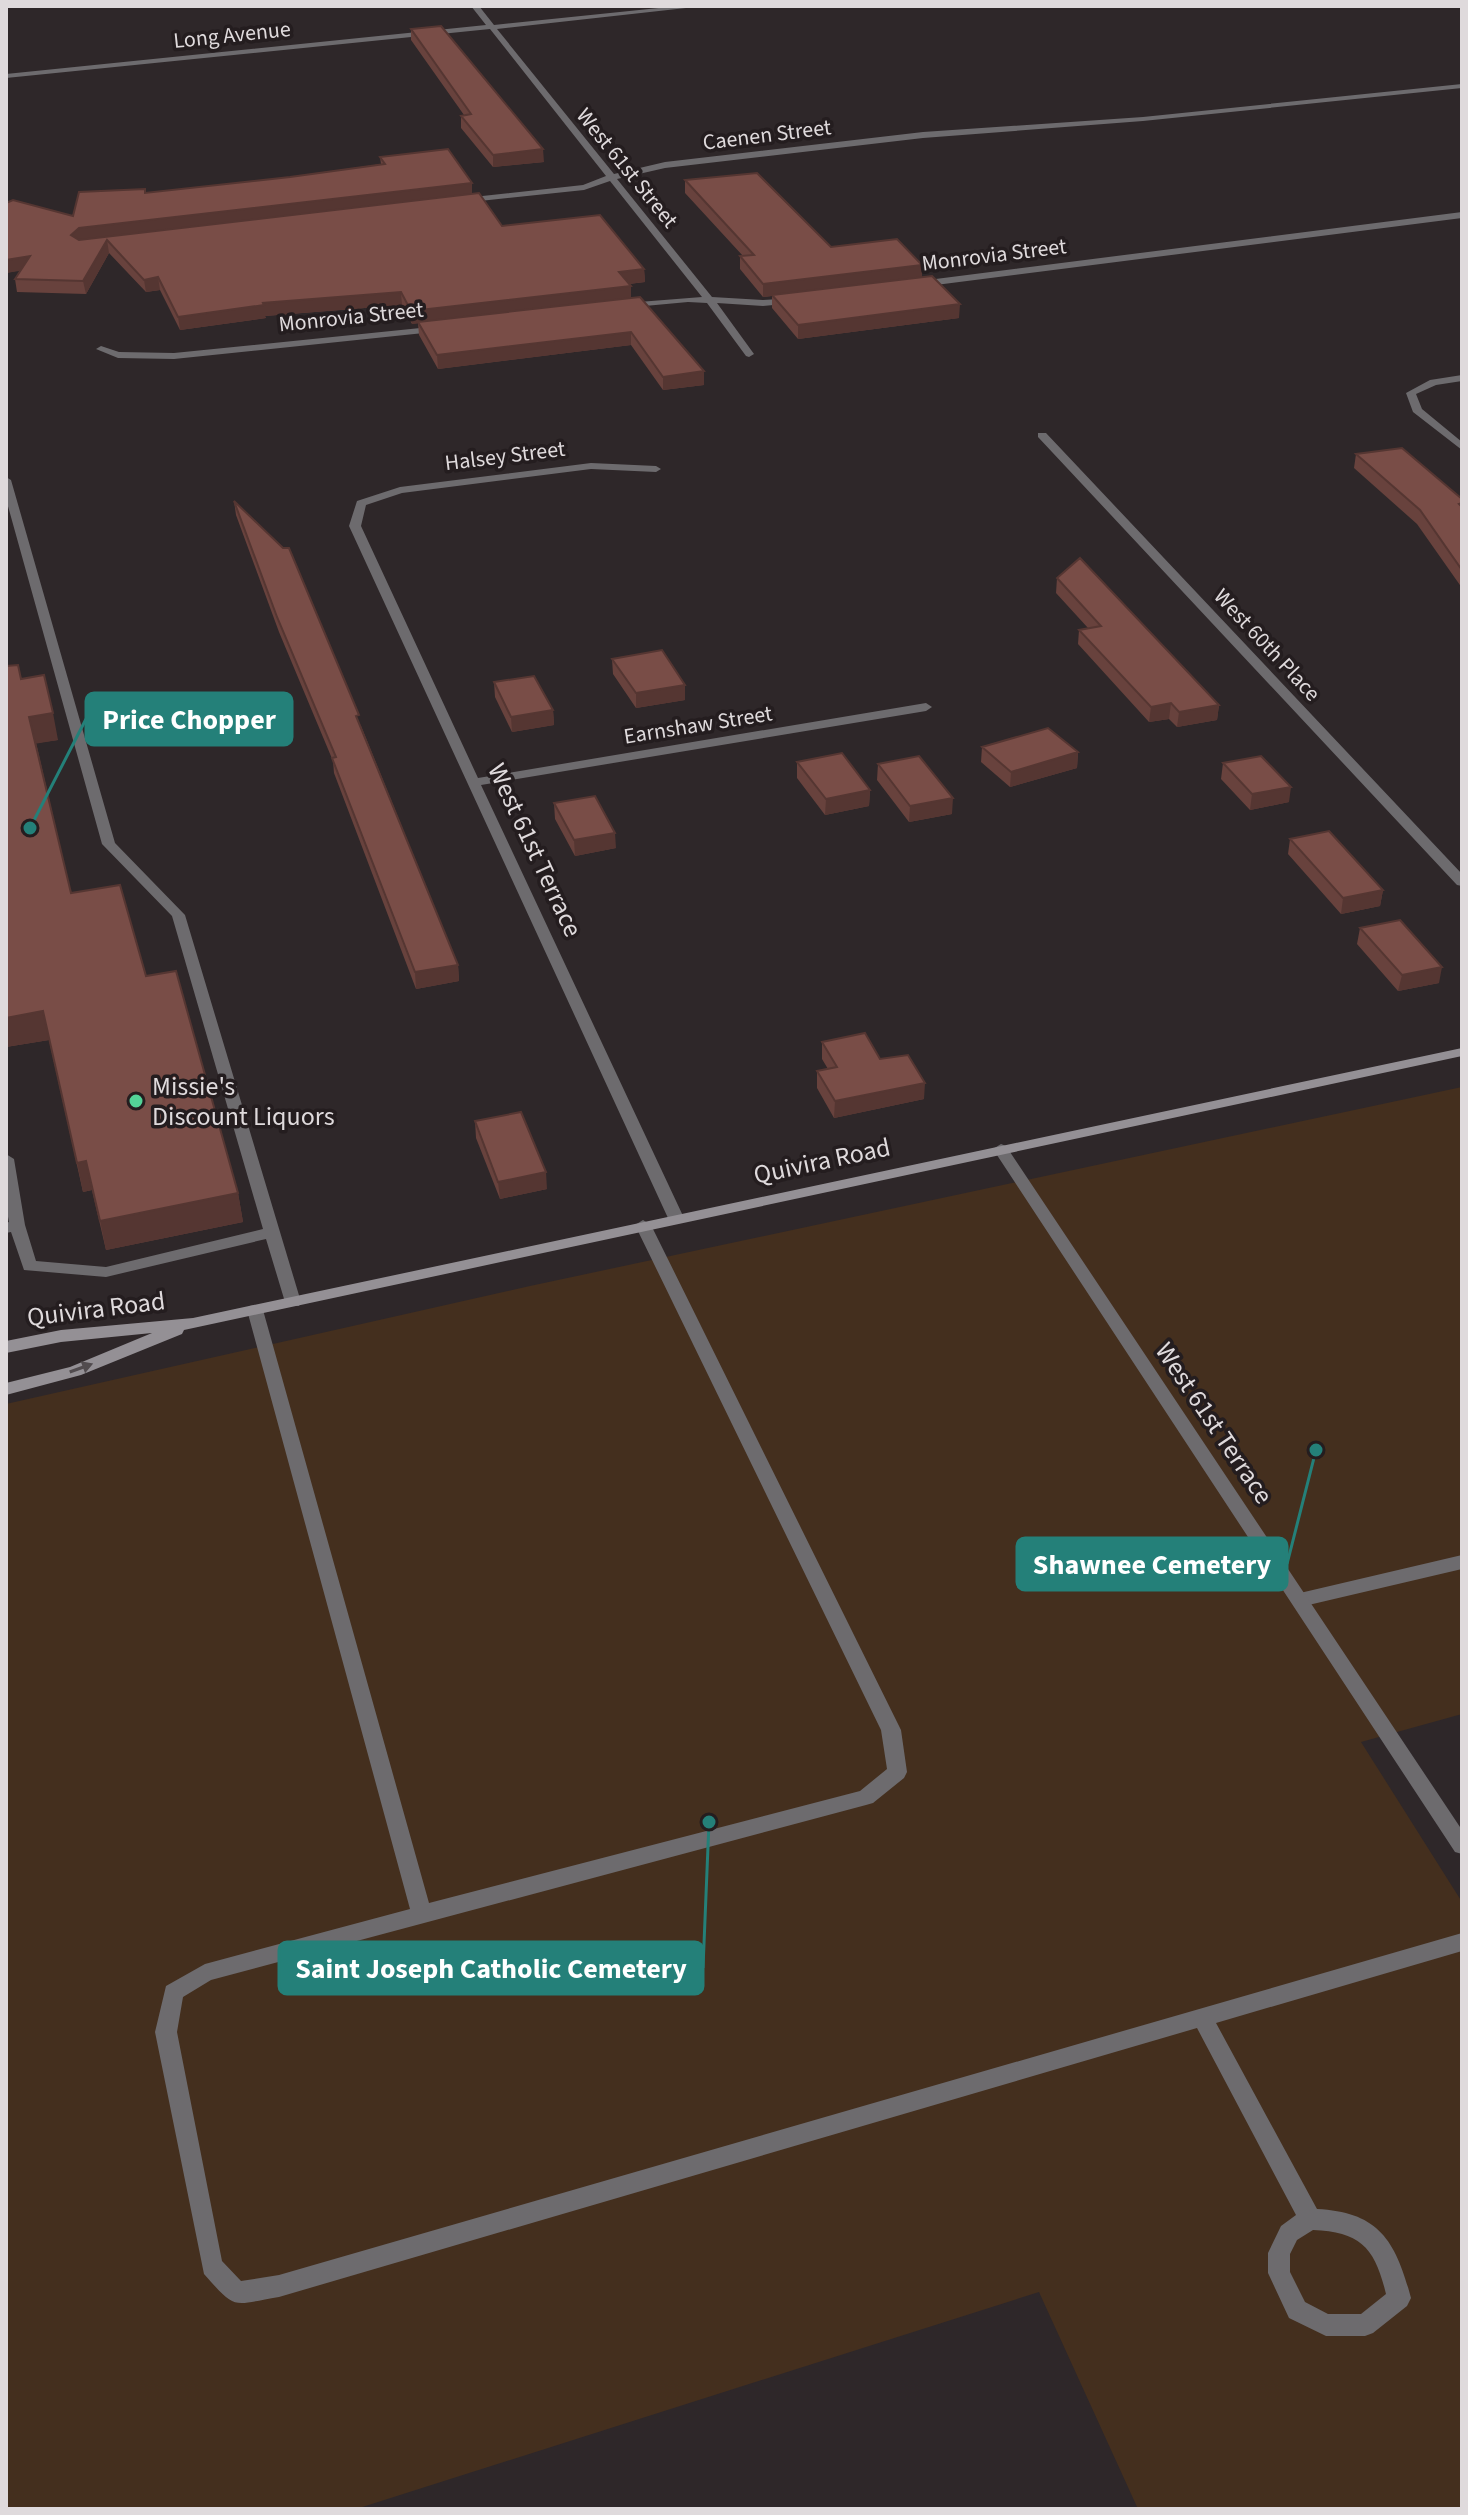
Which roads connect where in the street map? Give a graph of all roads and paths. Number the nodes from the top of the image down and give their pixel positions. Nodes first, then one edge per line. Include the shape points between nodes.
1 (475, 6) edge
2 (700, 6) edge
3 (491, 27) junction
4 (6, 76) edge
5 (1462, 86) edge
6 (613, 177) junction
7 (459, 202) edge
8 (1462, 215) edge
9 (913, 285) edge
10 (803, 299) edge
11 (711, 302) junction
12 (609, 308) edge
13 (453, 327) edge
14 (101, 349) dead end
15 (749, 354) dead end
16 (1462, 378) edge
17 (1042, 435) dead end
18 (1462, 447) edge
19 (656, 469) dead end
20 (6, 480) edge
21 (361, 503) joint
22 (926, 707) dead end
23 (476, 782) junction
24 (1462, 882) edge
25 (1462, 1052) edge
26 (1001, 1149) junction
27 (6, 1159) edge
28 (676, 1218) junction
29 (643, 1225) junction
30 (12, 1226) edge
31 (272, 1232) junction
32 (293, 1302) junction
33 (255, 1310) junction
34 (193, 1324) junction
35 (6, 1347) edge
36 (6, 1389) edge
37 (1462, 1562) edge
38 (1300, 1600) junction
39 (1462, 1846) edge
40 (422, 1914) junction
41 (1462, 1942) edge
42 (1202, 2017) junction
43 (1310, 2219) junction

1 - 3 street, West 61st Street
2 - 3 street, Long Avenue
3 - 4 street, Long Avenue
3 - 6 street, West 61st Street
5 - 6 street, Caenen Street via 1091,124 923,135 665,165
6 - 7 street, Caenen Street via 584,187
6 - 11 street, West 61st Street
8 - 9 street, Monrovia Street
10 - 11 street
11 - 12 street via 688,299
11 - 15 street, West 61st Street
13 - 14 street, Monrovia Street via 174,356 118,355
16 - 18 street via 1434,382 1411,393 1417,410
17 - 24 street, West 60th Place
19 - 21 street, Halsey Street via 591,466 400,490
20 - 31 street via 109,844 178,915
21 - 23 street, West 61st Terrace via 355,526
22 - 23 street, Earnshaw Street
23 - 28 street, West 61st Terrace
25 - 26 main road, Quivira Road
26 - 28 main road, Quivira Road
26 - 38 street, West 61st Terrace
27 - 30 street
28 - 29 main road, Quivira Road
29 - 32 main road, Quivira Road
29 - 40 street via 891,1730 897,1772 866,1797
30 - 31 street via 30,1266 106,1272
31 - 32 street
32 - 33 main road, Quivira Road
33 - 34 main road, Quivira Road
33 - 40 street
34 - 35 main road, Quivira Road via 61,1336
36 -> 34 main road, Quivira Road via 75,1371
37 - 38 street
38 - 39 street, West 61st Terrace
40 - 42 street via 205,1973 173,1992 166,2032 212,2266 236,2293 279,2286
41 - 42 street
42 - 43 street
43 - 43 street via 1338,2219 1377,2238 1393,2270 1399,2298 1365,2325 1326,2325 1297,2310 1279,2273 1279,2253 1289,2233

